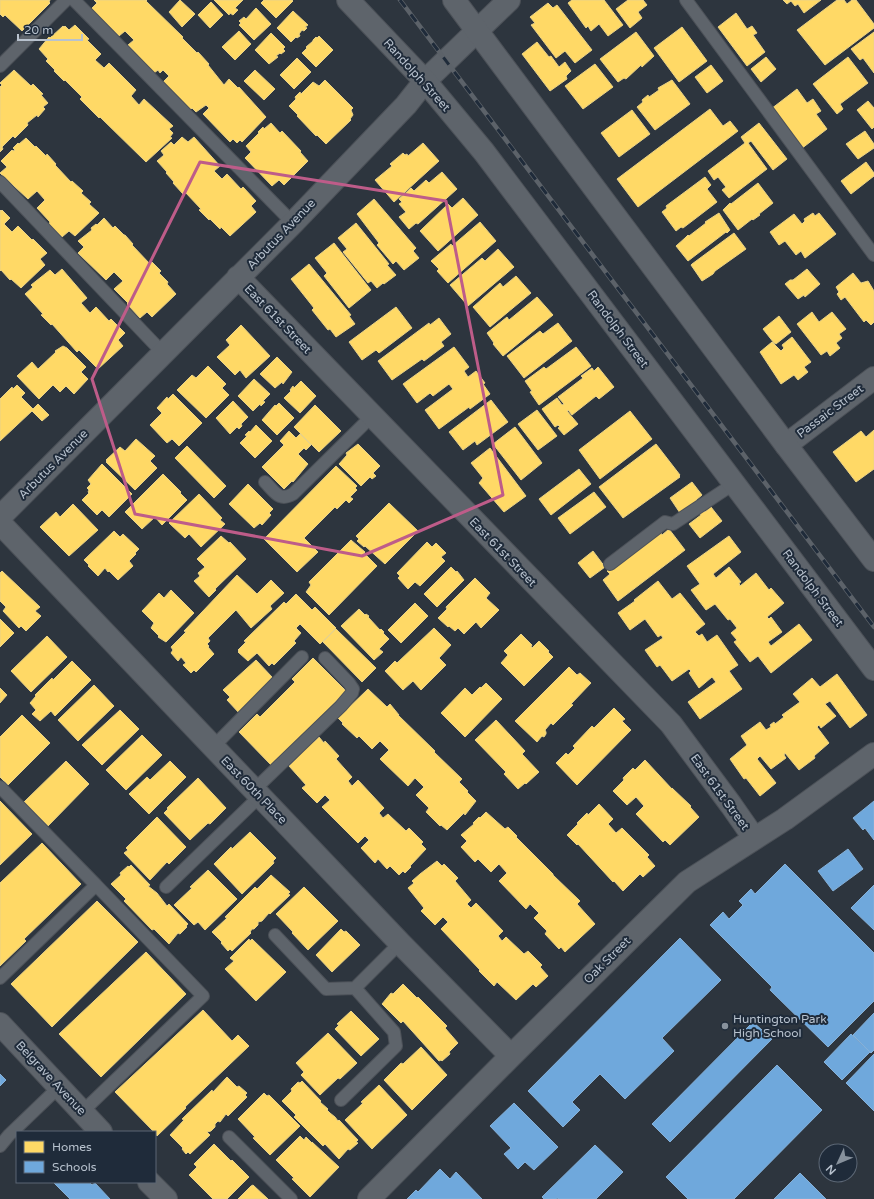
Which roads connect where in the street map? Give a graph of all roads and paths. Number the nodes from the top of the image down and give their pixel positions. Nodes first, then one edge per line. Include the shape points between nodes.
1 (66, 0) edge
2 (74, 0) edge
3 (348, 0) edge
4 (454, 0) edge
5 (509, 0) edge
6 (686, 0) edge
7 (477, 32) junction
8 (0, 66) edge
9 (425, 81) junction
10 (0, 182) edge
11 (293, 223) junction
12 (874, 255) edge
13 (238, 278) junction
14 (163, 353) junction
15 (874, 378) edge
16 (372, 416) junction
17 (786, 445) junction
18 (265, 482) dead end
19 (735, 483) junction
20 (0, 517) edge
21 (0, 523) edge
22 (874, 560) edge
23 (610, 564) dead end
24 (302, 657) dead end
25 (324, 658) dead end
26 (874, 669) edge
27 (213, 747) junction
28 (874, 754) edge
29 (0, 787) edge
30 (257, 793) junction
31 (754, 838) junction
32 (96, 885) junction
33 (166, 887) dead end
34 (275, 935) dead end
35 (400, 943) junction
36 (0, 978) edge
37 (355, 988) junction
38 (0, 1024) edge
39 (511, 1056) junction
40 (59, 1087) junction
41 (341, 1100) dead end
42 (82, 1112) junction
43 (100, 1131) edge
44 (229, 1137) dead end
45 (0, 1146) edge
46 (150, 1183) edge
47 (166, 1199) edge
48 (291, 1199) edge
49 (369, 1199) edge

1 - 8 lane
2 - 11 lane
3 - 9 street, Randolph Street
4 - 7 street
5 - 7 street, Arbutus Avenue
6 - 12 lane
7 - 9 street, Arbutus Avenue
7 - 17 street
9 - 11 street, Arbutus Avenue
9 - 19 street, Randolph Street via 489,159
10 - 14 lane
11 - 13 street, Arbutus Avenue
13 - 14 street, Arbutus Avenue
13 - 16 street, East 61st Street
14 - 20 street, Arbutus Avenue
15 - 17 street, Passaic Street
16 - 18 lane via 293,494 286,498 281,497
16 - 31 street, East 61st Street via 671,724
17 - 22 street
19 - 23 lane via 673,524 665,522
19 - 26 street, Randolph Street
21 - 27 street, East 60th Place
24 - 27 lane
25 - 30 lane via 349,683 353,689 352,693
27 - 30 street, East 60th Place
28 - 31 street, Oak Street via 785,819
29 - 32 lane
30 - 33 lane
30 - 35 street, East 60th Place
31 - 39 street, Oak Street via 687,882
32 - 36 lane
32 - 42 lane via 202,996
34 - 37 lane via 326,990
35 - 37 lane
35 - 39 street, East 60th Place
37 - 41 lane via 394,1032 396,1046
38 - 40 street, Belgrave Avenue
39 - 49 street, Oak Street
40 - 42 street, Belgrave Avenue
40 - 45 lane
42 - 43 street, Belgrave Avenue
44 - 48 lane
46 - 47 street

